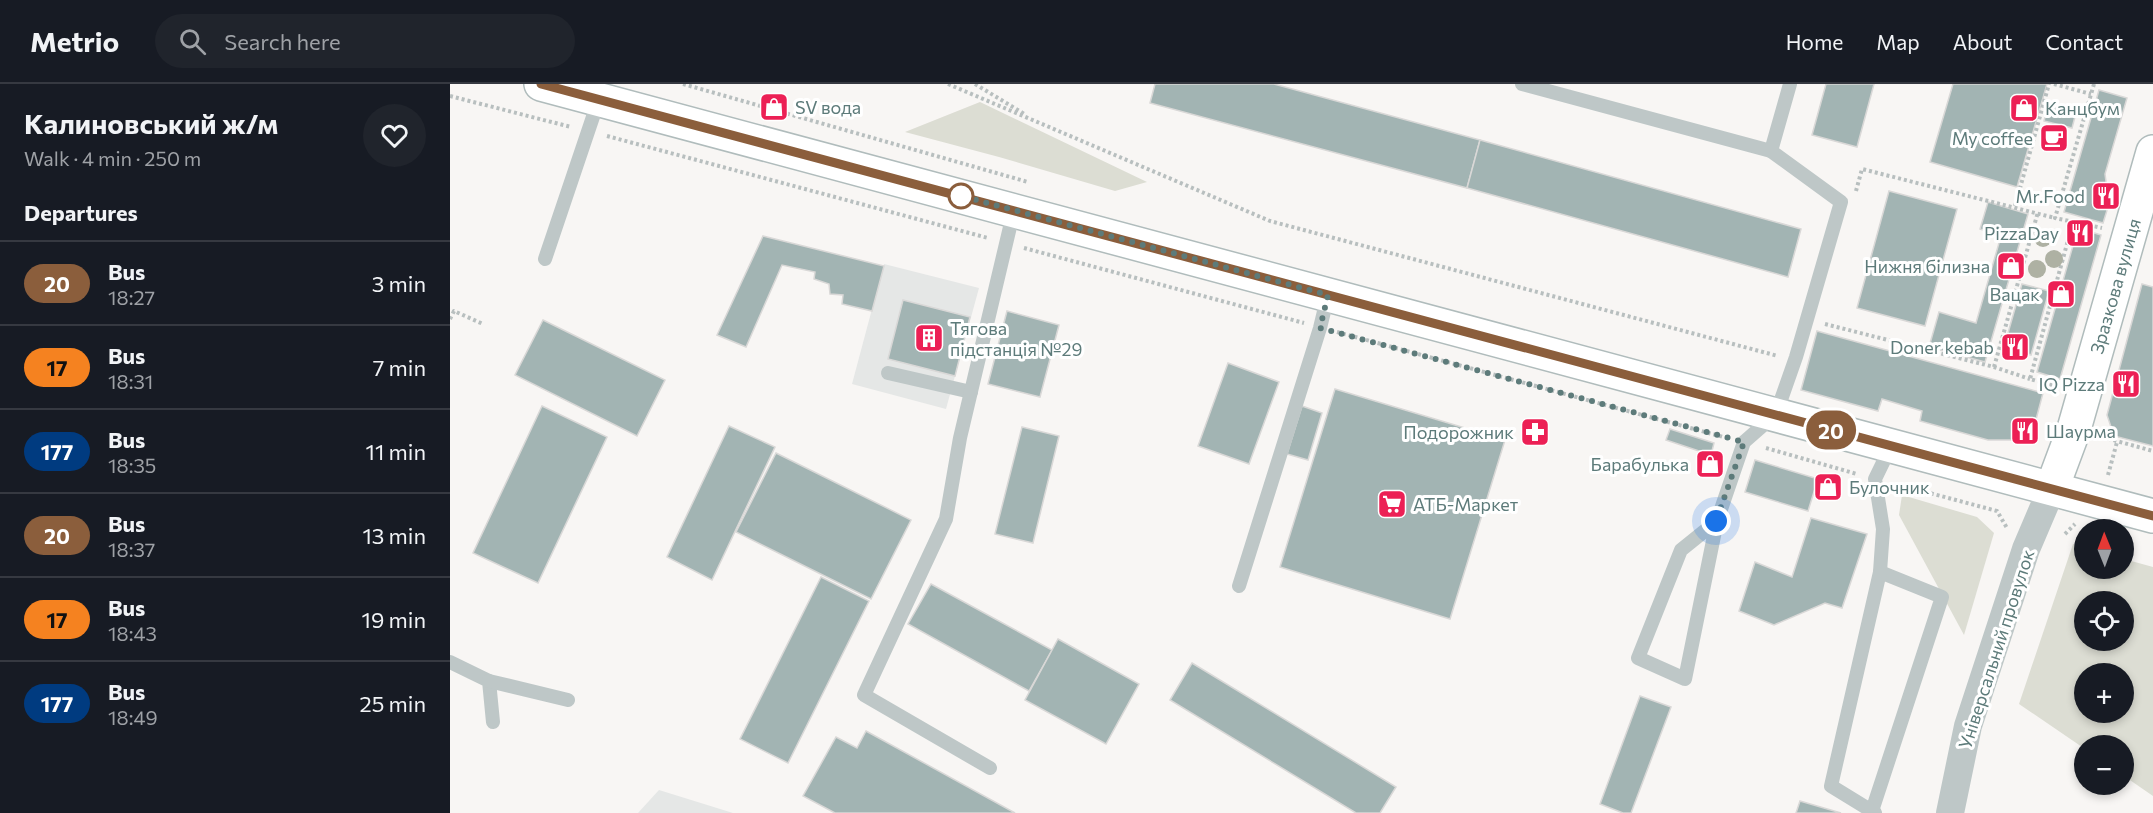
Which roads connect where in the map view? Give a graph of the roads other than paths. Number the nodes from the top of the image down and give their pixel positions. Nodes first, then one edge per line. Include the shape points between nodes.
1 (541, 84) edge
2 (1522, 84) edge
3 (1790, 84) edge
4 (599, 99) junction
5 (1771, 151) junction
6 (2153, 152) edge
7 (2148, 190) edge
8 (1014, 210) junction
9 (544, 259) dead end
10 (1328, 295) junction
11 (888, 373) dead end
12 (971, 392) junction
13 (1776, 414) junction
14 (1891, 446) junction
15 (2052, 488) junction
16 (2153, 516) edge
17 (1716, 521) junction
18 (1880, 572) junction
19 (1239, 586) dead end
20 (450, 662) edge
21 (489, 681) junction
22 (568, 700) dead end
23 (493, 722) dead end
24 (990, 768) dead end
25 (1874, 812) edge
26 (1950, 813) edge

1 - 4 main road
2 - 5 lane
3 - 5 lane
4 - 8 main road
4 - 9 lane
5 - 13 lane via 1840,202
6 - 7 main road, Зразкова вулиця
7 - 15 main road, Зразкова вулиця
8 - 10 main road
8 - 12 lane
10 - 13 main road
10 - 19 lane
11 - 12 lane
12 - 24 lane via 946,519 864,695
13 - 14 main road
13 - 17 lane via 1744,442
14 - 15 main road
14 - 18 lane via 1875,479 1883,530
15 - 16 main road
15 - 26 street, Універсальний провулок via 2026,549 1968,726
17 - 17 lane via 1681,550 1638,658 1685,679
18 - 25 lane via 1831,786
18 - 25 lane via 1942,597
20 - 21 lane
21 - 22 lane
21 - 23 lane

